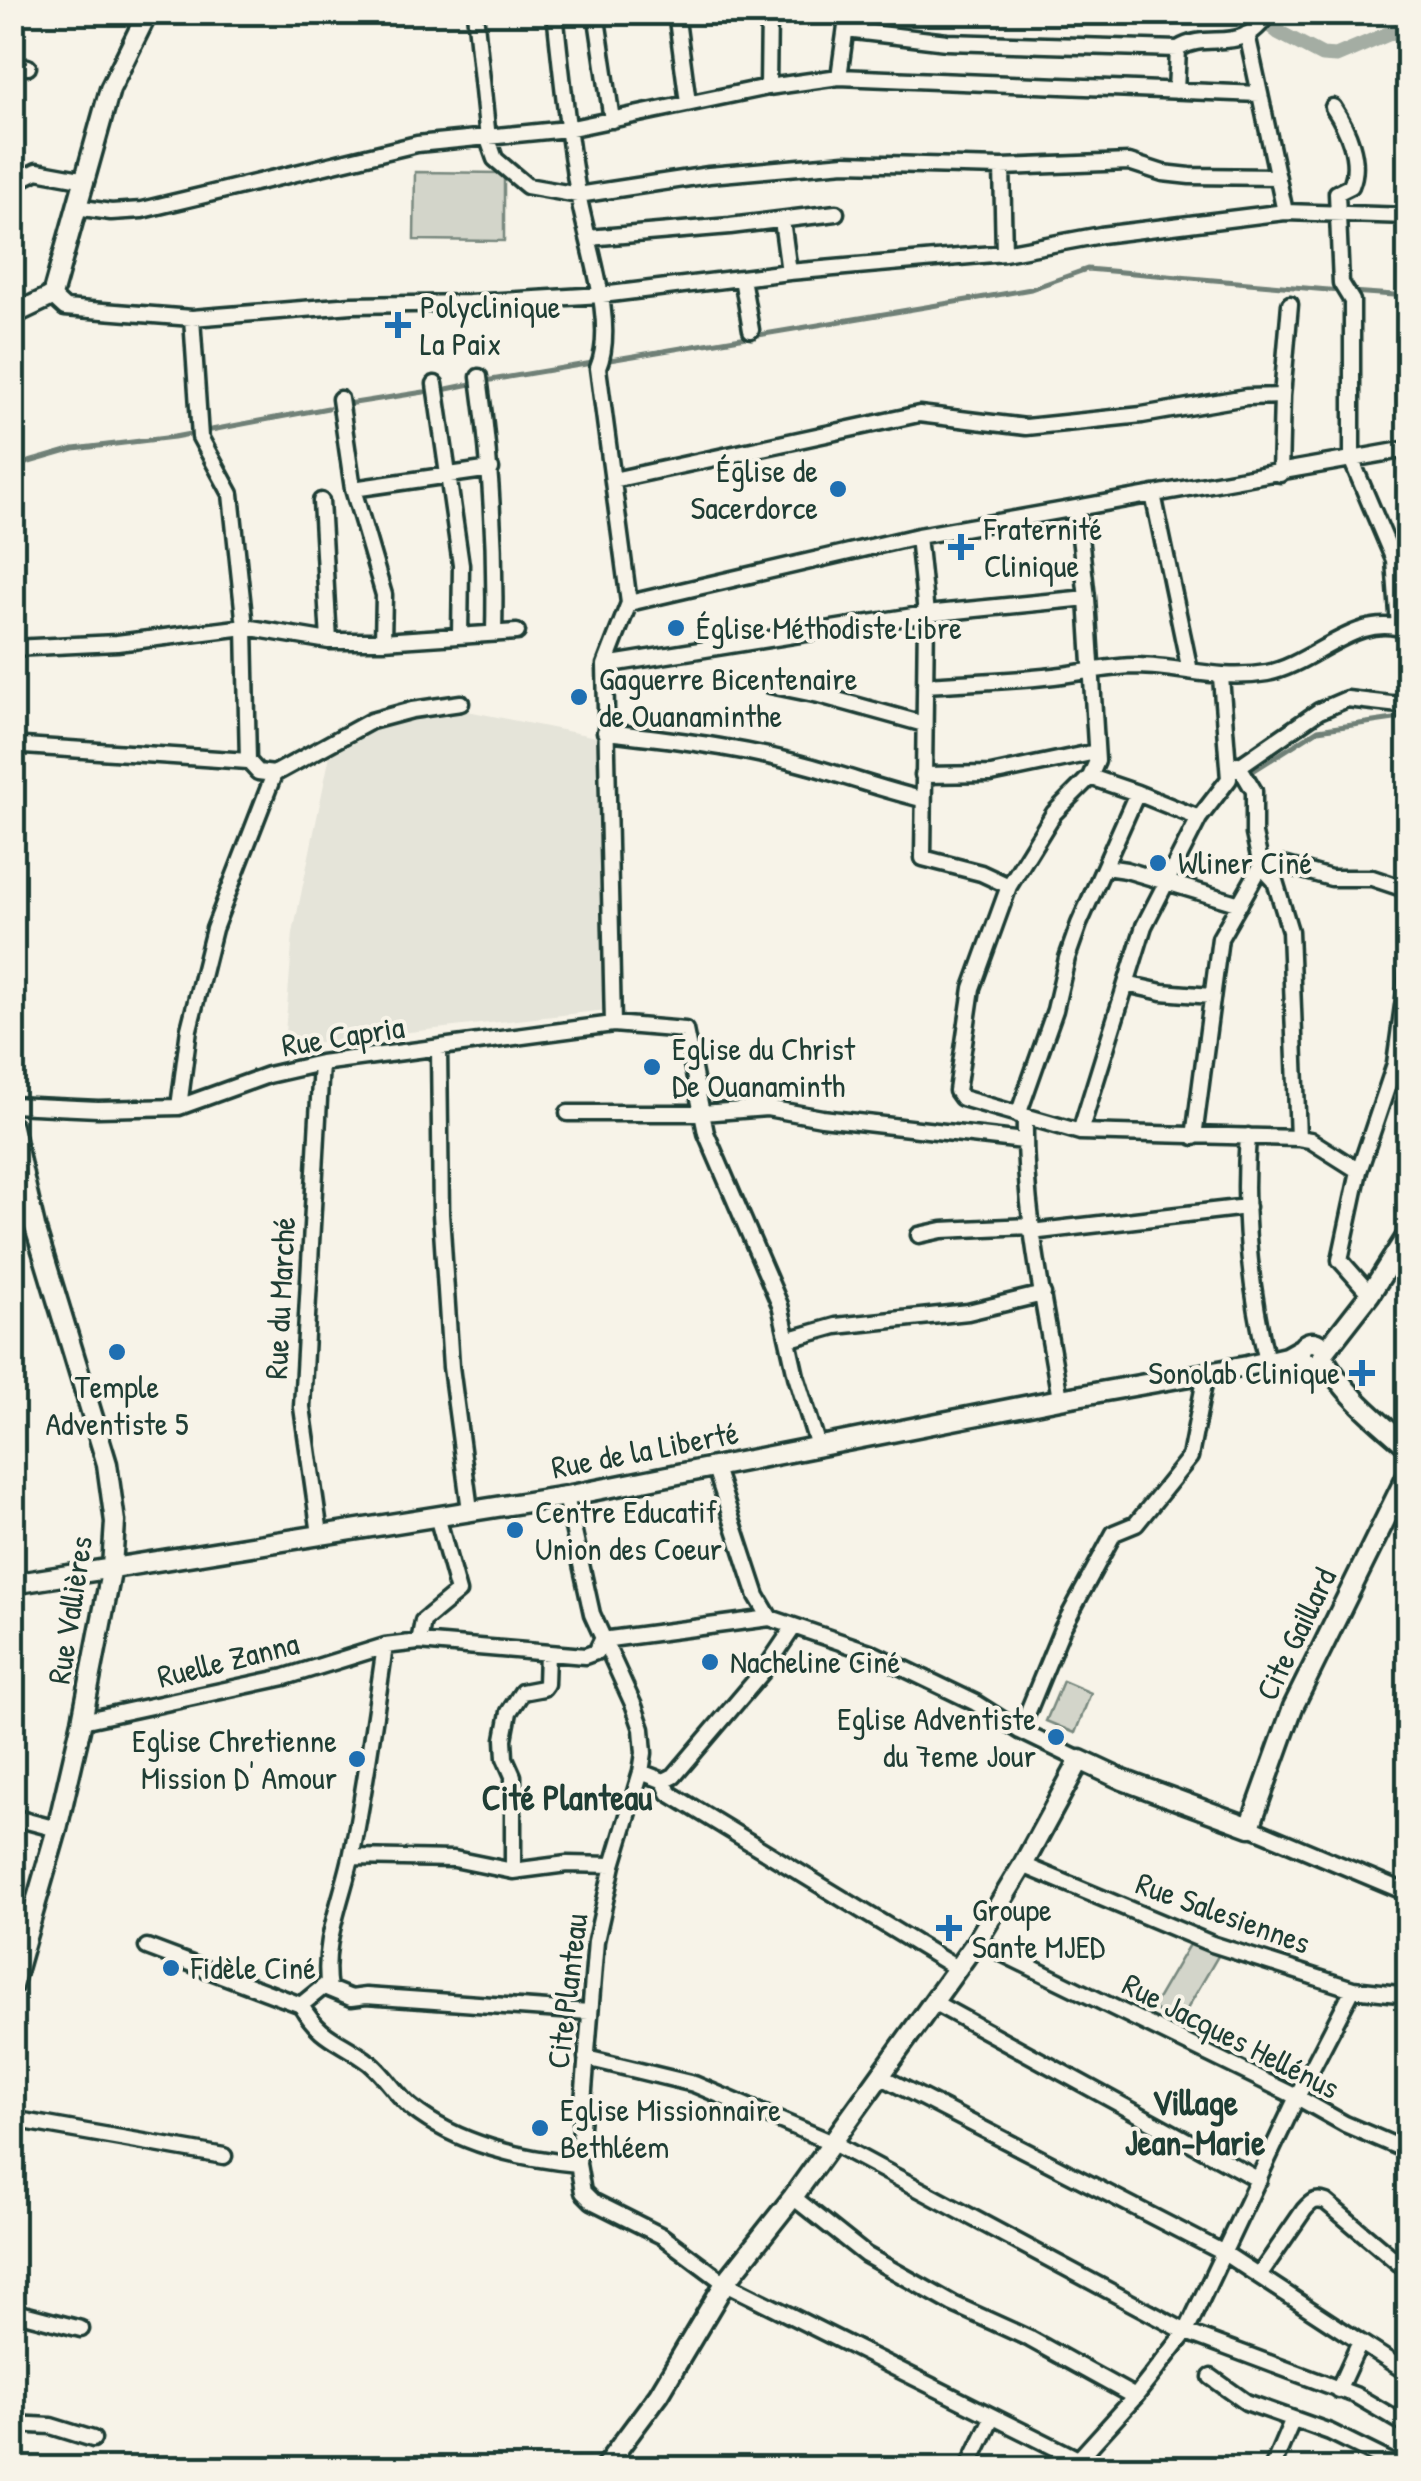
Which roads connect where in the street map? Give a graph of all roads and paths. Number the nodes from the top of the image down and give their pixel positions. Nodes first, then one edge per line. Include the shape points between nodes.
1 (148, 12) edge
2 (475, 12) edge
3 (556, 12) edge
4 (596, 12) edge
5 (676, 12) edge
6 (768, 12) edge
7 (848, 12) edge
8 (1268, 15) edge
9 (846, 30) junction
10 (1251, 31) junction
11 (1178, 49) junction
12 (840, 77) junction
13 (768, 87) junction
14 (1176, 91) junction
15 (1260, 94) junction
16 (688, 103) junction
17 (1332, 107) dead end
18 (612, 120) junction
19 (567, 130) junction
20 (488, 138) junction
21 (1002, 167) junction
22 (1278, 177) junction
23 (12, 178) edge
24 (86, 180) junction
25 (578, 195) junction
26 (76, 207) junction
27 (1285, 212) junction
28 (1338, 212) junction
29 (836, 213) dead end
30 (1408, 216) edge
31 (782, 220) junction
32 (588, 238) junction
33 (1004, 253) junction
34 (789, 272) junction
35 (742, 278) junction
36 (602, 295) junction
37 (52, 296) junction
38 (1290, 304) dead end
39 (12, 315) edge
40 (192, 318) junction
41 (752, 330) dead end
42 (479, 377) dead end
43 (435, 384) dead end
44 (1282, 396) junction
45 (340, 399) dead end
46 (1408, 450) edge
47 (1352, 462) junction
48 (492, 469) junction
49 (1280, 474) junction
50 (448, 475) junction
51 (612, 480) junction
52 (353, 489) junction
53 (1153, 494) junction
54 (321, 501) dead end
55 (1077, 511) junction
56 (918, 536) junction
57 (1086, 598) junction
58 (629, 603) junction
59 (926, 614) junction
60 (245, 627) junction
61 (1404, 629) edge
62 (517, 632) dead end
63 (494, 633) junction
64 (460, 636) junction
65 (329, 640) junction
66 (383, 641) junction
67 (12, 648) edge
68 (604, 665) junction
69 (1090, 669) junction
70 (1190, 671) junction
71 (1221, 677) junction
72 (770, 684) dead end
73 (925, 685) junction
74 (461, 703) dead end
75 (1408, 706) edge
76 (924, 724) junction
77 (605, 732) junction
78 (12, 749) edge
79 (1096, 752) junction
80 (248, 762) junction
81 (1238, 764) junction
82 (274, 774) junction
83 (922, 775) junction
84 (1090, 778) junction
85 (1229, 779) junction
86 (1138, 792) junction
87 (922, 799) junction
88 (1199, 818) junction
89 (1260, 866) junction
90 (1105, 868) junction
91 (1165, 884) junction
92 (1009, 886) junction
93 (1408, 890) edge
94 (1240, 904) junction
95 (1408, 970) edge
96 (1126, 984) junction
97 (1212, 996) junction
98 (613, 1024) junction
99 (440, 1048) junction
100 (321, 1064) junction
101 (1402, 1066) edge
102 (12, 1104) edge
103 (179, 1107) junction
104 (568, 1113) dead end
105 (702, 1113) junction
106 (1021, 1116) junction
107 (12, 1127) edge
108 (1080, 1132) junction
109 (1248, 1136) junction
110 (1194, 1138) junction
111 (1298, 1138) junction
112 (1024, 1141) junction
113 (1359, 1170) junction
114 (1248, 1207) junction
115 (1031, 1229) junction
116 (1408, 1234) edge
117 (919, 1235) dead end
118 (1043, 1294) junction
119 (1370, 1294) junction
120 (790, 1339) junction
121 (1305, 1355) junction
122 (1206, 1374) junction
123 (1060, 1399) junction
124 (818, 1446) junction
125 (1408, 1447) edge
126 (716, 1468) junction
127 (1408, 1473) edge
128 (566, 1496) junction
129 (470, 1510) junction
130 (437, 1516) junction
131 (320, 1534) junction
132 (112, 1568) junction
133 (12, 1584) edge
134 (770, 1618) junction
135 (793, 1628) junction
136 (602, 1640) junction
137 (419, 1642) junction
138 (385, 1646) junction
139 (546, 1653) junction
140 (82, 1721) junction
141 (1020, 1730) junction
142 (1080, 1760) junction
143 (641, 1772) junction
144 (664, 1781) junction
145 (12, 1817) edge
146 (1250, 1827) junction
147 (57, 1829) junction
148 (351, 1857) junction
149 (612, 1864) junction
150 (1024, 1865) junction
151 (513, 1871) junction
152 (1408, 1893) edge
153 (977, 1942) junction
154 (146, 1947) dead end
155 (958, 1969) junction
156 (328, 1983) junction
157 (12, 1986) edge
158 (1352, 1990) junction
159 (1408, 1995) edge
160 (933, 2002) junction
161 (301, 2005) junction
162 (589, 2012) junction
163 (586, 2058) junction
164 (880, 2076) junction
165 (1297, 2097) junction
166 (12, 2119) edge
167 (832, 2143) junction
168 (1408, 2150) edge
169 (224, 2156) dead end
170 (578, 2164) junction
171 (1259, 2180) junction
172 (793, 2197) junction
173 (1224, 2253) junction
174 (1408, 2271) edge
175 (1260, 2274) junction
176 (725, 2283) junction
177 (12, 2312) edge
178 (81, 2329) dead end
179 (1186, 2332) junction
180 (1360, 2342) junction
181 (1408, 2372) edge
182 (1211, 2378) dead end
183 (1338, 2390) junction
184 (1135, 2397) junction
185 (992, 2418) junction
186 (1292, 2421) junction
187 (12, 2424) edge
188 (1408, 2426) edge
189 (94, 2438) dead end
190 (1077, 2460) junction
191 (1369, 2462) edge
192 (604, 2468) edge
193 (968, 2468) edge
194 (1096, 2468) edge
195 (1272, 2468) edge
196 (1403, 2468) edge

1 - 24 street via 110,89
2 - 20 street
3 - 19 street
4 - 18 street
5 - 16 street
6 - 13 street
7 - 9 street
8 - 10 street
9 - 11 street via 947,42
9 - 12 street
10 - 11 street via 1239,40
10 - 15 street
11 - 14 street
12 - 13 street
12 - 14 street
13 - 16 street
14 - 15 street
15 - 22 street
16 - 18 street
17 - 28 street via 1344,123 1356,174 1352,186 1337,193
18 - 19 street
19 - 20 street
19 - 25 street
20 - 25 street via 495,159 527,186
20 - 26 street via 418,144 142,210
21 - 22 street via 1128,162 1190,176
21 - 25 street via 844,163 709,174
21 - 33 street
22 - 27 street
23 - 24 street via 37,171
24 - 26 street
25 - 32 street
26 - 37 street
27 - 28 street
27 - 33 street
28 - 30 street
28 - 47 street via 1345,291 1352,301
29 - 31 street
31 - 32 street
31 - 34 street
32 - 36 street
33 - 34 street
34 - 35 street
35 - 36 street
35 - 41 street
36 - 40 street
36 - 51 street via 600,363
37 - 39 street
37 - 40 street via 66,308
38 - 44 street
40 - 60 street via 199,431 231,494
42 - 48 street
43 - 50 street
44 - 49 street
44 - 51 street via 1026,427 918,414
45 - 52 street
46 - 47 street
47 - 49 street
47 - 61 street via 1394,560
48 - 50 street
48 - 63 street
49 - 53 street
50 - 52 street
50 - 64 street via 461,565
51 - 58 street
52 - 66 street via 384,595
53 - 55 street
53 - 70 street
54 - 65 street
55 - 56 street
55 - 57 street
56 - 58 street
56 - 59 street
57 - 59 street
57 - 69 street
58 - 68 street
59 - 68 street
59 - 73 street
60 - 65 street
60 - 67 street
60 - 80 street
61 - 71 street via 1362,629 1271,673
62 - 63 street
63 - 64 street
64 - 66 street
65 - 66 street
68 - 77 street
69 - 70 street
69 - 73 street
69 - 79 street
70 - 71 street
71 - 85 street
72 - 76 street
73 - 76 street
74 - 82 street via 371,721
75 - 81 street via 1347,699
76 - 83 street
77 - 87 street via 725,748
77 - 98 street
78 - 80 street
79 - 83 street via 991,774
79 - 84 street
80 - 82 street
81 - 85 street
81 - 89 street via 1254,791
82 - 103 street via 214,929 189,1029
83 - 87 street
84 - 86 street
84 - 92 street via 1054,813
85 - 88 street
86 - 88 street
86 - 90 street
87 - 92 street via 922,858
88 - 91 street
89 - 93 street via 1372,878
89 - 94 street
89 - 111 street via 1275,881 1290,931
90 - 91 street
90 - 106 street via 1067,958
91 - 94 street
91 - 96 street
92 - 106 street via 972,988 957,1092
94 - 97 street via 1220,938
95 - 101 street
96 - 97 street
96 - 108 street
97 - 110 street
98 - 99 street, Rue Capria
98 - 105 street, Rue Capria via 685,1030
99 - 100 street, Rue Capria
99 - 129 street via 450,1367
100 - 103 street, Rue Capria
100 - 131 street, Rue du Marché via 302,1407
101 - 113 street
102 - 103 street, Rue Capria
104 - 105 street
105 - 112 street via 767,1108
105 - 120 street
106 - 108 street
106 - 112 street
107 - 132 street, Rue Vallières via 107,1464
108 - 110 street
109 - 110 street
109 - 111 street
109 - 114 street
111 - 113 street
112 - 115 street
113 - 119 street via 1340,1260
114 - 115 street
114 - 121 street via 1250,1282
115 - 117 street
115 - 118 street
116 - 119 street, Rue de la Liberté
118 - 120 street
118 - 123 street
119 - 121 street, Rue de la Liberté via 1336,1335
120 - 124 street
121 - 122 street, Rue de la Liberté
121 - 125 street
122 - 123 street, Rue de la Liberté
122 - 141 street via 1190,1457 1136,1524 1114,1533 1062,1628
123 - 124 street, Rue de la Liberté
124 - 126 street, Rue de la Liberté
126 - 128 street, Rue de la Liberté
126 - 134 street
127 - 146 street, Cite Gaillard via 1293,1707
128 - 129 street, Rue de la Liberté
128 - 136 street, Cite Planteau
129 - 130 street, Rue de la Liberté
130 - 131 street, Rue de la Liberté
130 - 137 street via 458,1592 424,1621
131 - 132 street, Rue de la Liberté
132 - 133 street, Rue de la Liberté
132 - 140 street, Rue Vallières
134 - 135 street
134 - 136 street
135 - 141 street via 870,1652
135 - 144 street via 766,1668
136 - 139 street, Ruelle Zanna via 585,1656
136 - 143 street, Cite Planteau via 642,1730
137 - 138 street, Ruelle Zanna
137 - 139 street, Ruelle Zanna
138 - 140 street, Ruelle Zanna via 285,1678
138 - 148 street
139 - 151 street via 546,1684 522,1692 504,1739 512,1776
140 - 147 street, Rue Vallières
141 - 142 street
142 - 146 street
142 - 150 street
143 - 144 street
143 - 149 street, Cite Planteau
144 - 155 street via 669,1793
145 - 147 street
146 - 152 street
147 - 157 street, Rue Vallières
148 - 151 street via 454,1858
148 - 156 street via 328,1945
149 - 151 street
149 - 162 street, Cite Planteau
150 - 153 street
150 - 158 street, Rue Salesiennes via 1212,1944
153 - 155 street
153 - 165 street, Rue Jacques Hellénus
154 - 161 street
155 - 160 street
156 - 161 street
156 - 162 street via 328,1989 351,1998
158 - 159 street, Rue Salesiennes
158 - 165 street
160 - 164 street
160 - 171 street
161 - 170 street via 314,2028 372,2064 412,2108 445,2128 489,2146
162 - 163 street, Cite Planteau
163 - 167 street via 694,2084
163 - 170 street, Cite Planteau
164 - 167 street
164 - 173 street
165 - 168 street, Rue Jacques Hellénus
165 - 171 street
166 - 169 street
167 - 172 street
167 - 179 street
170 - 176 street via 592,2202 662,2236
171 - 173 street
172 - 176 street
172 - 184 street via 866,2255
173 - 175 street
173 - 179 street
174 - 175 street via 1319,2200 1304,2210
175 - 180 street
176 - 185 street
176 - 192 street via 659,2394
177 - 178 street
179 - 183 street
179 - 184 street
180 - 181 street
180 - 183 street
182 - 186 street
183 - 188 street
184 - 190 street
185 - 190 street
185 - 193 street
186 - 191 street via 1330,2432
186 - 195 street
187 - 189 street
190 - 194 street
191 - 196 street

